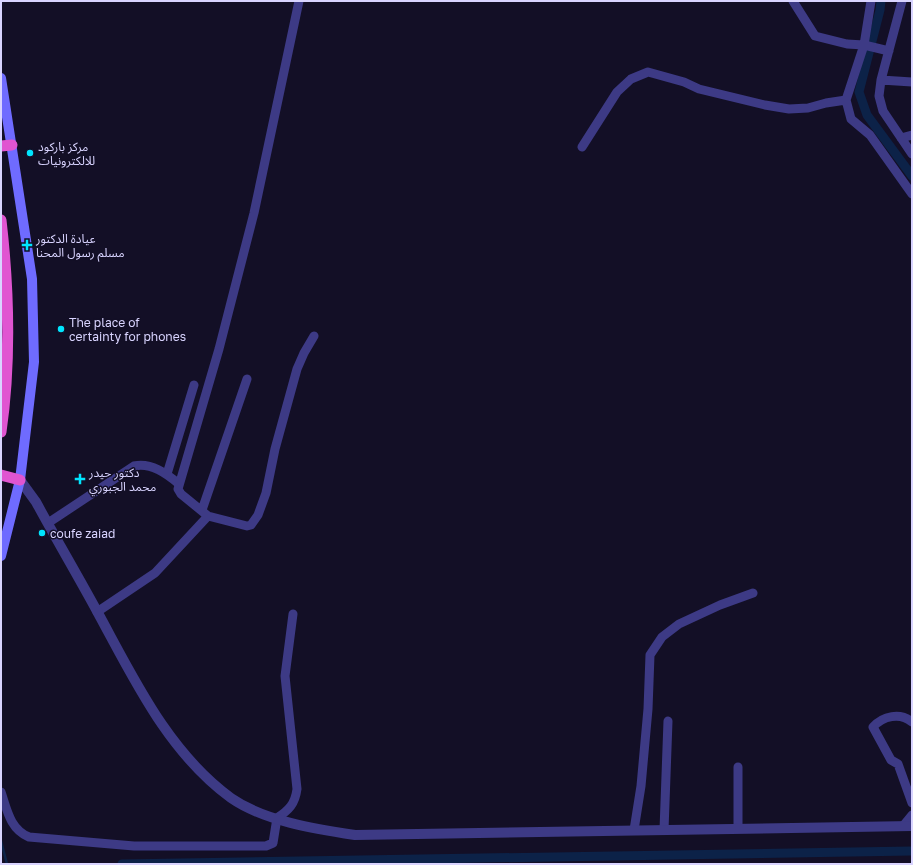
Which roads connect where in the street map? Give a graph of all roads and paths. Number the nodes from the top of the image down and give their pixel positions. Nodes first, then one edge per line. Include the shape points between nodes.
1 (299, 1) edge
2 (793, 1) edge
3 (871, 1) edge
4 (902, 1) edge
5 (864, 45) junction
6 (889, 51) junction
7 (1, 78) edge
8 (881, 80) junction
9 (912, 82) edge
10 (846, 100) junction
11 (912, 135) edge
12 (901, 138) junction
13 (7, 146) edge
14 (582, 147) dead end
15 (912, 154) edge
16 (912, 194) edge
17 (1, 220) edge
18 (314, 336) dead end
19 (247, 379) dead end
20 (194, 385) dead end
21 (1, 432) edge
22 (167, 474) junction
23 (1, 475) edge
24 (20, 480) junction
25 (179, 484) junction
26 (205, 513) junction
27 (48, 523) junction
28 (1, 556) edge
29 (753, 593) dead end
30 (98, 612) junction
31 (293, 614) dead end
32 (668, 722) dead end
33 (912, 722) edge
34 (738, 767) dead end
35 (1, 792) edge
36 (912, 803) edge
37 (912, 815) edge
38 (277, 818) junction
39 (908, 826) edge
40 (738, 828) junction
41 (634, 830) junction
42 (664, 830) junction

1 - 25 street via 254,213 219,349
2 - 5 street via 815,36 847,44
3 - 5 street
4 - 6 street
5 - 6 street
5 - 10 street
6 - 8 street
7 - 13 main road
8 - 9 street
8 - 12 street via 879,96 883,111
10 - 14 street via 789,109 699,89 648,72 631,79 617,92
10 - 16 street via 851,119 870,135
11 - 12 street
12 - 15 street
13 - 24 main road via 32,286 34,362
17 - 21 highway via 8,361
18 - 26 street via 297,368 266,493 258,515 251,525 247,526
19 - 26 street
20 - 22 street
22 - 25 street
22 - 27 street via 145,465 134,466
23 - 24 highway
24 - 27 street
24 - 28 main road
25 - 26 street via 178,491
26 - 30 street via 155,573
27 - 30 street
29 - 41 street via 679,624 662,637 650,655 643,763
30 - 38 street via 139,691 164,728 201,771 232,798 259,813
31 - 38 street via 285,676 296,789 295,800 289,810
32 - 42 street
33 - 36 street via 903,716 892,717 880,720 873,727 891,760 898,764
34 - 40 street
35 - 38 street via 15,827 20,833 30,837 134,846 266,846 273,843
37 - 39 street
38 - 41 street via 322,830 355,835
39 - 40 street
40 - 42 street
41 - 42 street

